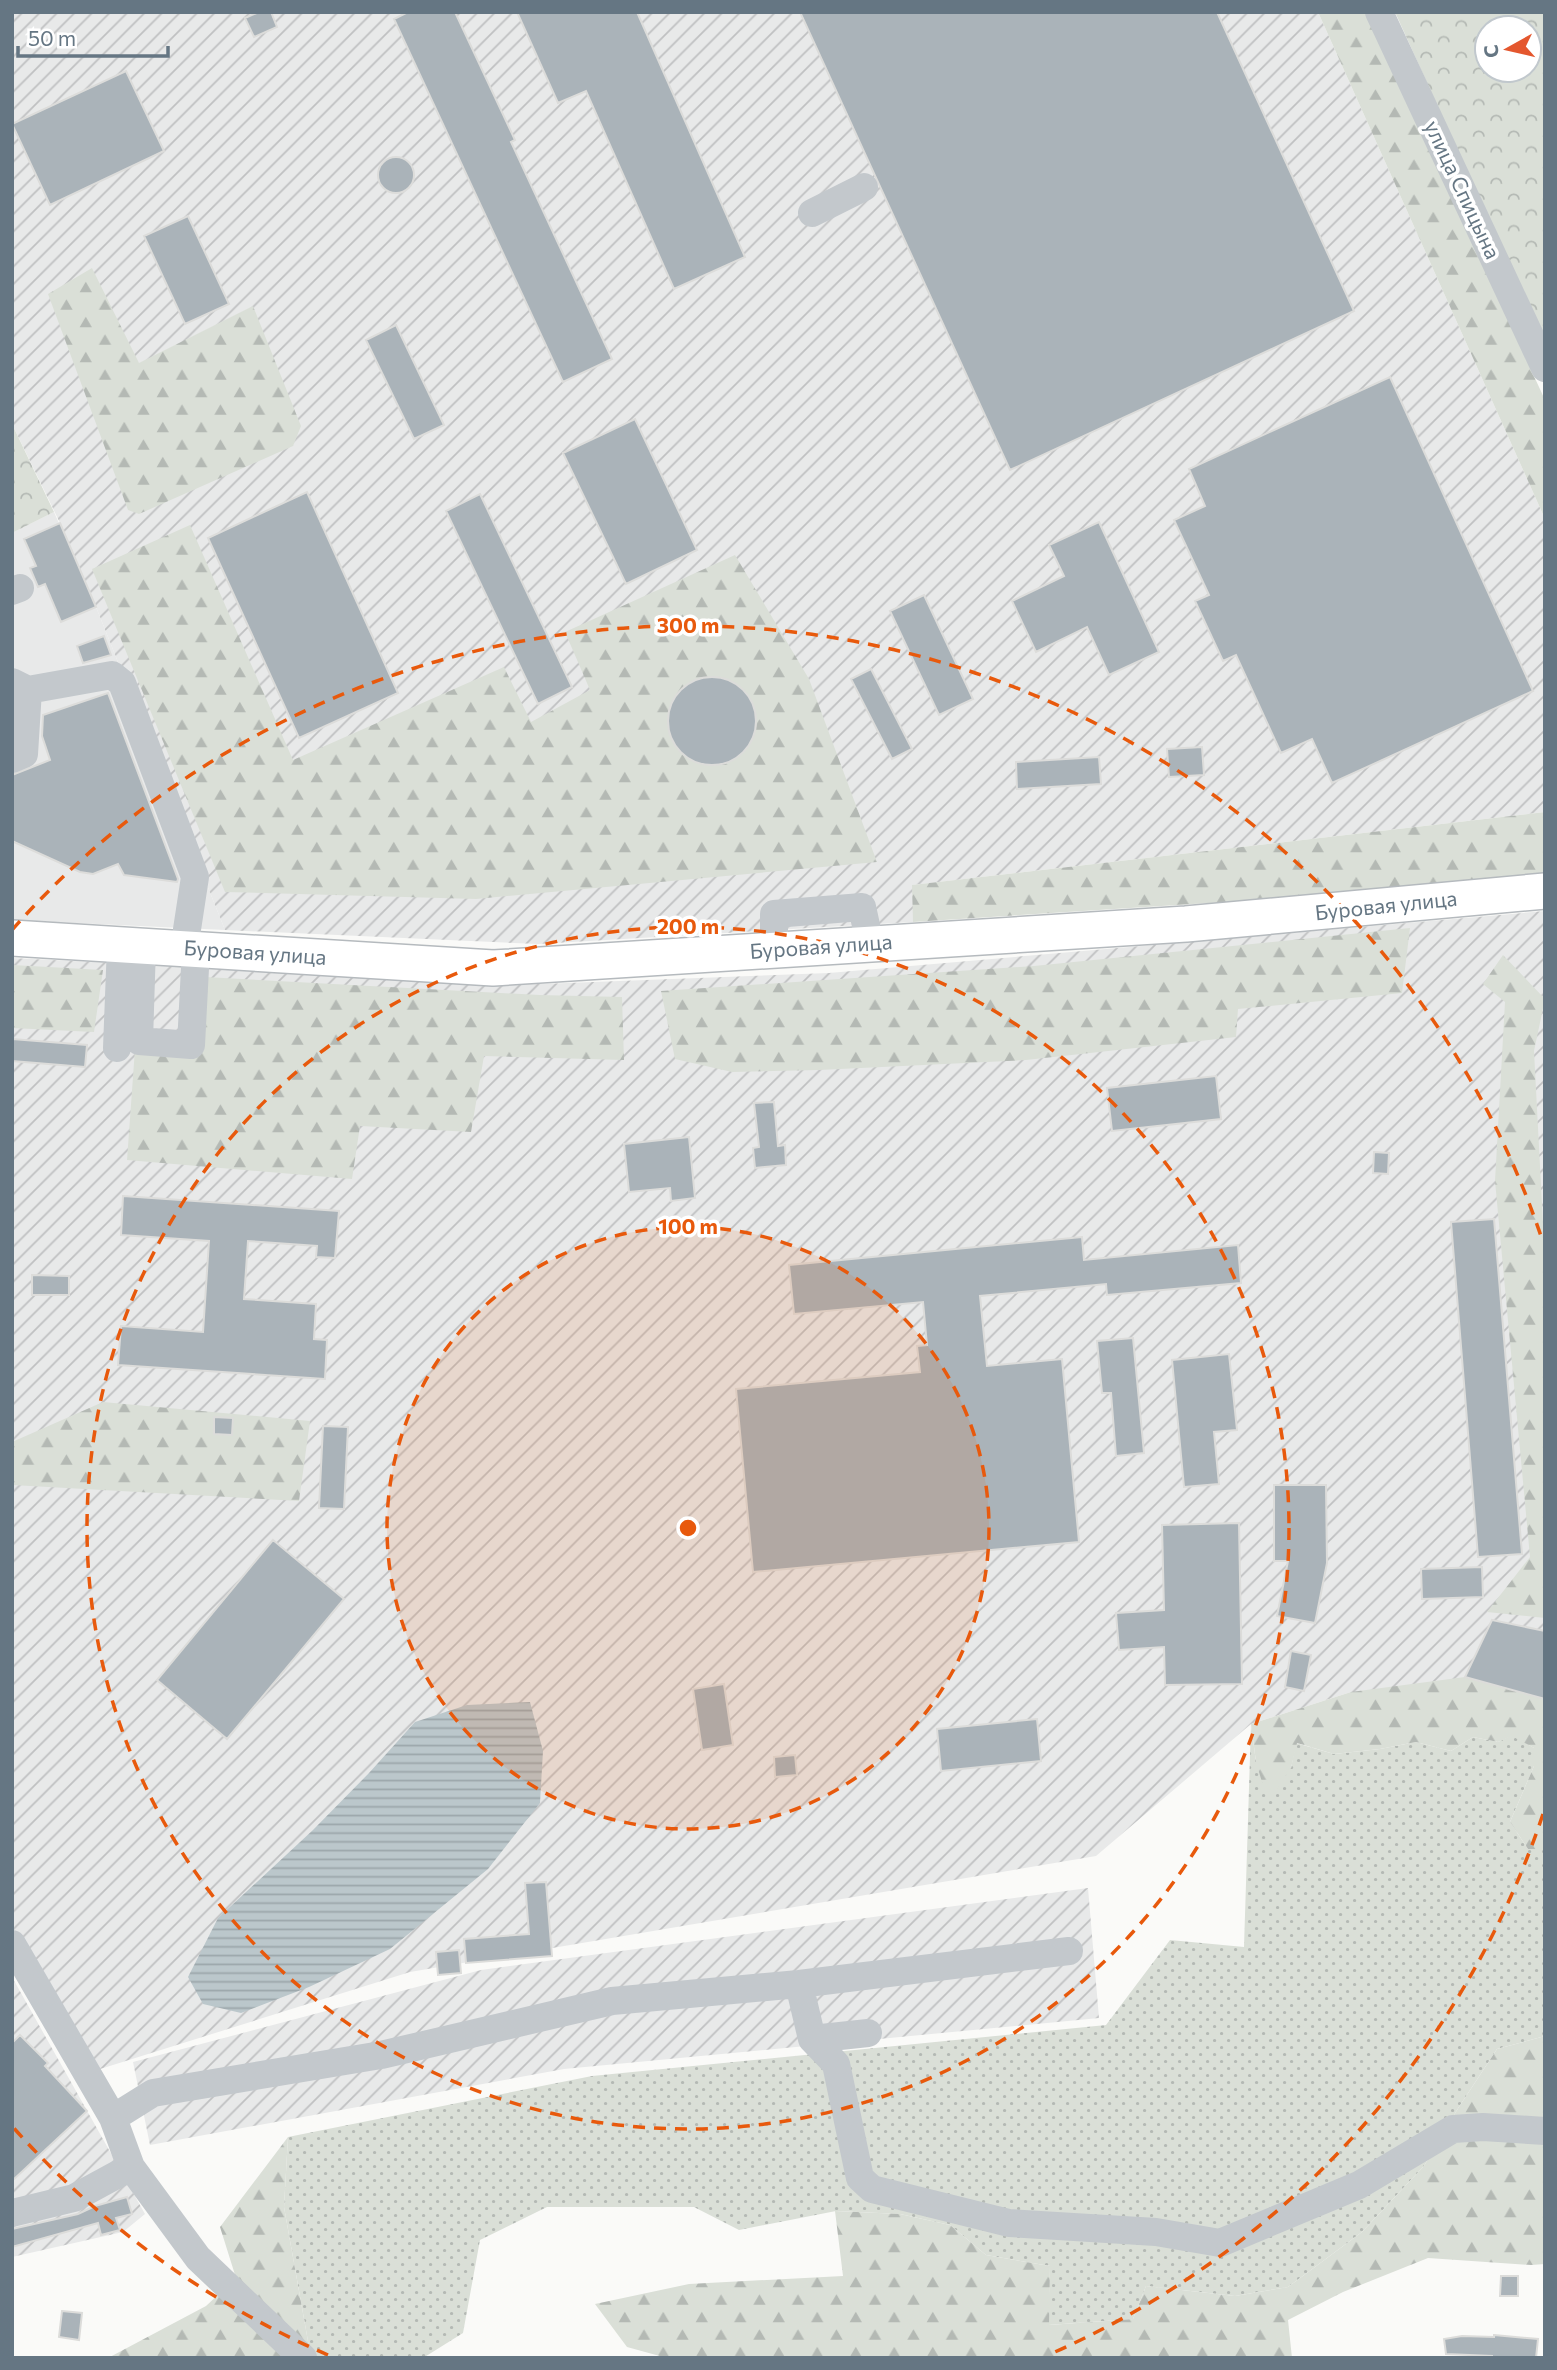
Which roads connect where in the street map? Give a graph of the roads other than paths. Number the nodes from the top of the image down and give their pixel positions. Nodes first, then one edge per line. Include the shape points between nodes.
1 (1379, 12) edge
2 (863, 187) dead end
3 (812, 213) dead end
4 (1545, 368) edge
5 (20, 686) edge
6 (12, 759) edge
7 (1545, 891) edge
8 (12, 938) edge
9 (132, 945) junction
10 (190, 949) junction
11 (117, 1048) dead end
12 (12, 1944) edge
13 (1069, 1951) dead end
14 (799, 1984) junction
15 (868, 2034) dead end
16 (812, 2039) junction
17 (113, 2118) junction
18 (1545, 2131) edge
19 (131, 2167) junction
20 (12, 2213) edge
21 (303, 2358) edge

1 - 4 street, улица Спицына
2 - 3 street
5 - 6 street via 23,754
5 - 10 street via 112,675 122,683 195,877
7 - 10 main road, Буровая улица via 1288,916 493,968
8 - 9 main road, Буровая улица
9 - 10 main road, Буровая улица
9 - 10 street via 139,1041 191,1045
9 - 11 street
12 - 17 street
13 - 14 street
14 - 16 street
14 - 17 street via 612,2001 381,2055 153,2093
15 - 16 street
16 - 18 street via 836,2064 860,2178 872,2189 1009,2223 1156,2232 1220,2244 1359,2185 1452,2129
17 - 19 street
19 - 20 street via 74,2198
19 - 21 street via 198,2258

